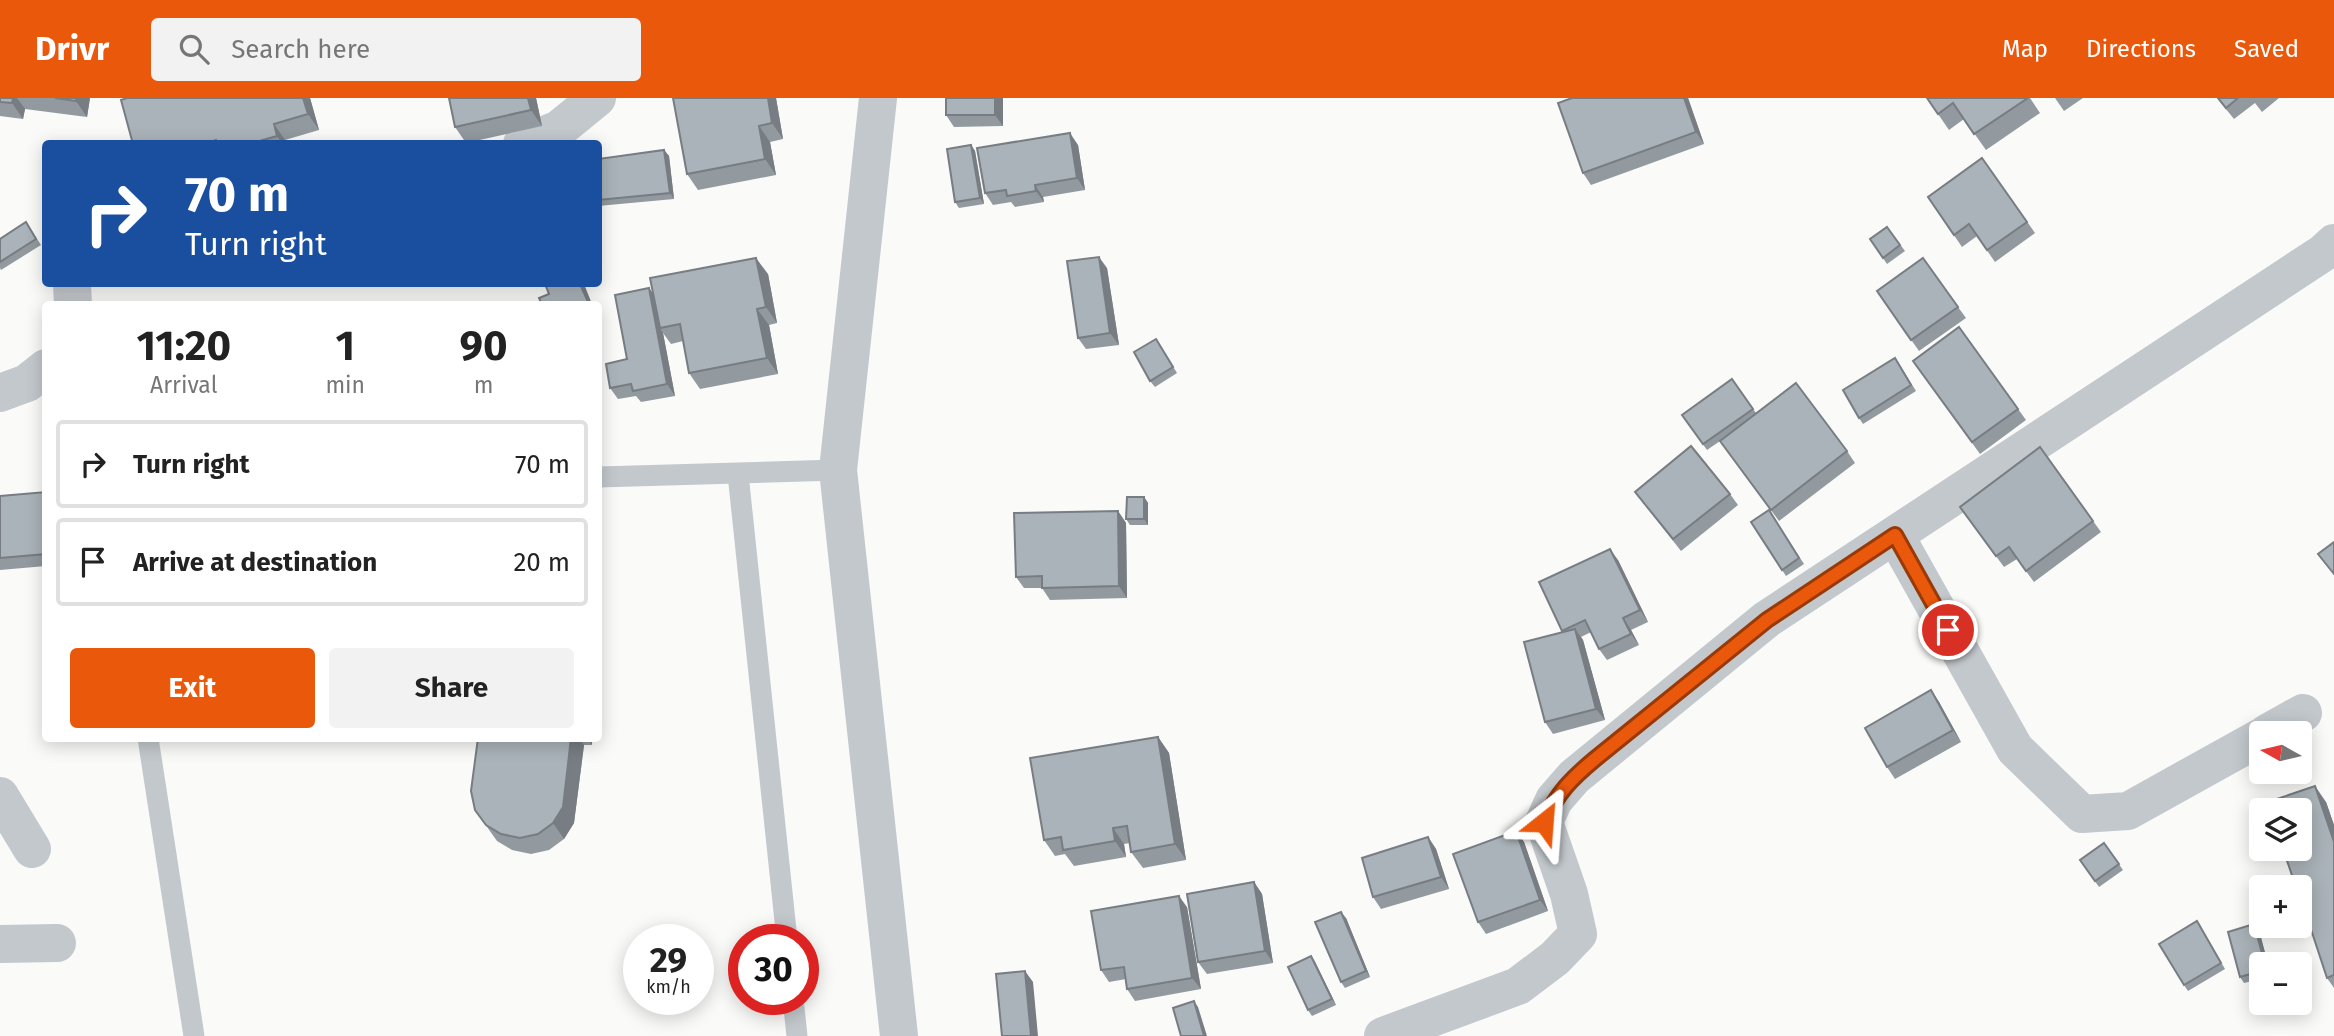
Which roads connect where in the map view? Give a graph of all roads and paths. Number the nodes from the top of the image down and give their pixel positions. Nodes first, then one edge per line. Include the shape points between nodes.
1 (597, 98) edge
2 (878, 98) edge
3 (532, 140) edge
4 (2334, 243) edge
5 (42, 371) edge
6 (0, 393) edge
7 (838, 470) junction
8 (738, 474) junction
9 (602, 477) edge
10 (1895, 535) junction
11 (2303, 713) dead end
12 (2289, 721) edge
13 (149, 742) edge
14 (2249, 744) edge
15 (0, 796) edge
16 (32, 849) dead end
17 (785, 924) edge
18 (57, 943) dead end
19 (0, 944) edge
20 (795, 1015) edge
21 (194, 1036) edge
22 (797, 1036) edge
23 (900, 1036) edge
24 (1383, 1036) edge

1 - 3 street via 559,129
2 - 7 street
4 - 10 street
5 - 6 street via 27,383
7 - 8 lane
7 - 23 street
8 - 9 lane
8 - 17 lane
10 - 14 street via 2015,749 2082,814 2127,811
10 - 24 street via 1767,620 1574,777 1554,800 1544,822 1578,934 1555,958 1518,986
11 - 12 street
13 - 21 lane
15 - 16 street
18 - 19 street
20 - 22 lane

